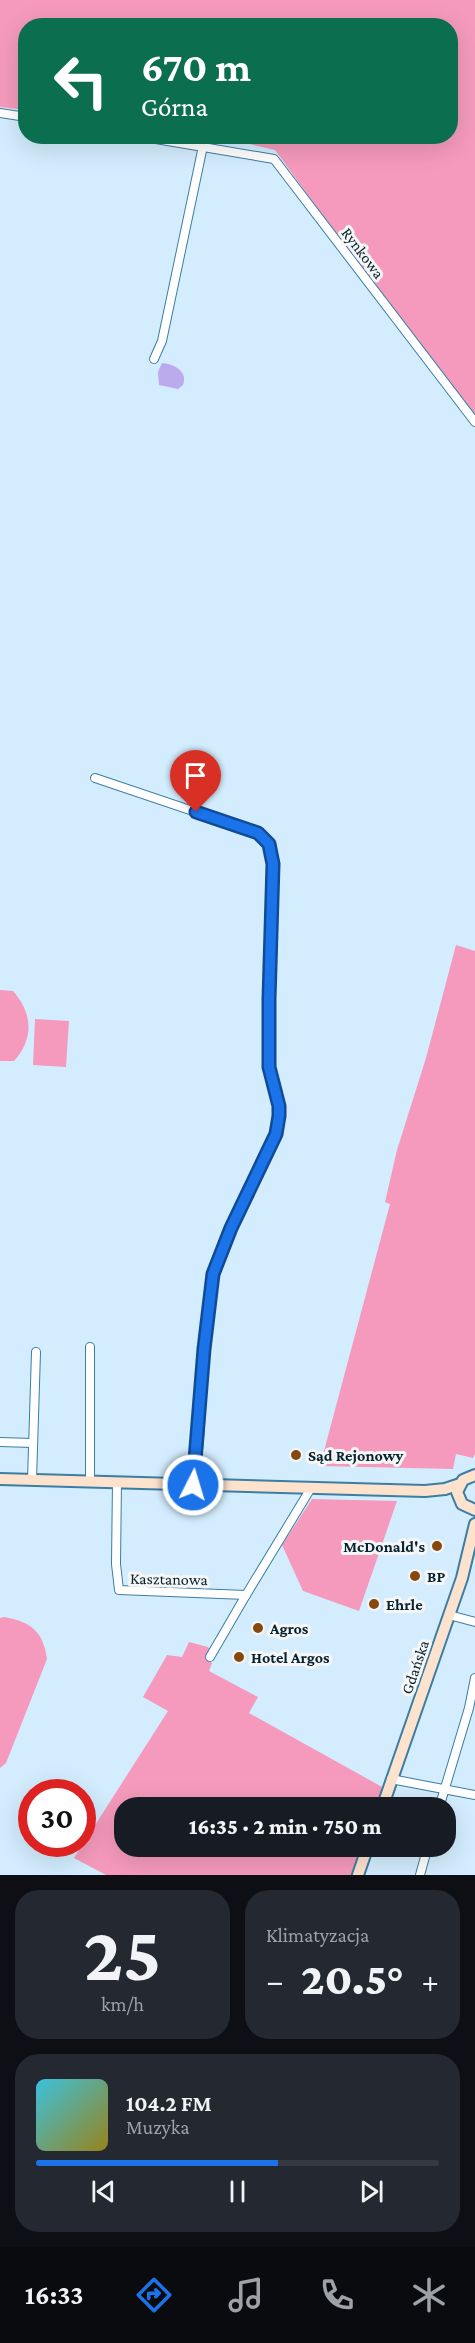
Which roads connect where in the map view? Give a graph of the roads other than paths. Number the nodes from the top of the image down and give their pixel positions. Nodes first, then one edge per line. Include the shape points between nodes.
1 (0, 113) edge
2 (18, 116) edge
3 (190, 144) edge
4 (203, 146) junction
5 (154, 359) dead end
6 (475, 422) edge
7 (94, 777) dead end
8 (90, 1347) dead end
9 (36, 1352) dead end
10 (0, 1442) edge
11 (33, 1443) junction
12 (475, 1475) edge
13 (0, 1479) edge
14 (32, 1480) junction
15 (90, 1482) junction
16 (117, 1482) junction
17 (460, 1484) junction
18 (193, 1485) junction
19 (311, 1488) junction
20 (425, 1491) junction
21 (466, 1506) edge
22 (474, 1536) edge
23 (246, 1595) junction
24 (449, 1615) junction
25 (475, 1622) edge
26 (210, 1657) dead end
27 (475, 1678) edge
28 (472, 1708) edge
29 (392, 1779) junction
30 (444, 1790) junction
31 (475, 1795) edge
32 (386, 1797) edge
33 (442, 1797) edge
34 (364, 1857) edge
35 (425, 1857) edge
36 (358, 1875) edge
37 (420, 1875) edge

1 - 2 street
3 - 4 street, Rynkowa
4 - 5 street via 162,341
4 - 6 street, Rynkowa via 274,159
7 - 18 street via 258,833 269,844 273,864 269,1067 279,1116 276,1134 213,1274
8 - 15 street
9 - 11 street
10 - 11 street
11 - 14 street
12 - 17 main road
13 - 14 main road
14 - 15 main road
15 - 16 main road
16 - 18 main road
16 - 23 street, Kasztanowa via 116,1564 117,1588 121,1592
17 - 20 main road
17 - 21 main road, Gdańska via 457,1491
18 - 19 main road
19 - 20 main road
19 - 23 street
20 - 21 main road
21 - 22 main road, Gdańska
22 - 24 main road, Gdańska
23 - 26 street
24 - 25 street
24 - 29 main road, Gdańska
27 - 28 street
28 - 30 street
29 - 30 street
29 - 32 main road, Gdańska
30 - 31 street
30 - 33 street
34 - 36 main road
35 - 37 street

